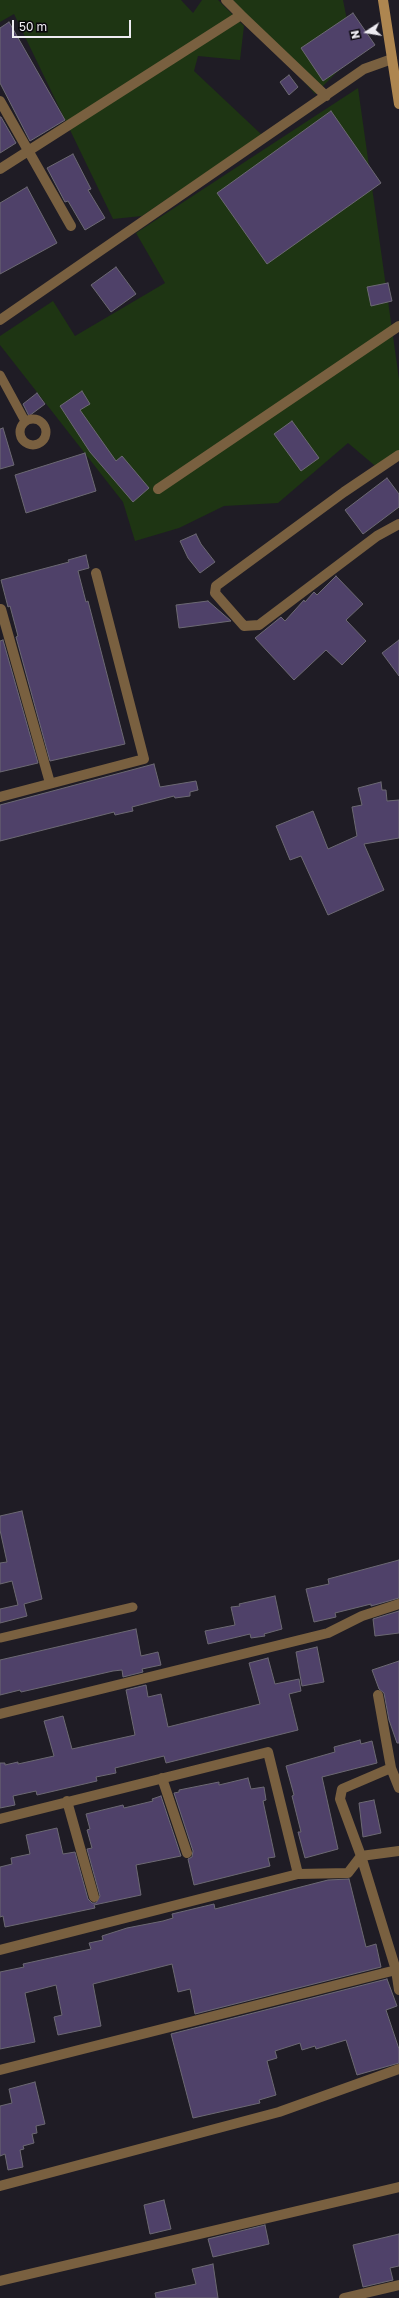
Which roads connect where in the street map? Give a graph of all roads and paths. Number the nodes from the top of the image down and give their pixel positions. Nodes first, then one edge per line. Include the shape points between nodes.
1 (226, 0) edge
2 (383, 0) edge
3 (241, 15) junction
4 (392, 59) junction
5 (326, 96) junction
6 (0, 101) edge
7 (399, 104) edge
8 (28, 151) junction
9 (0, 169) edge
10 (71, 226) dead end
11 (0, 320) edge
12 (399, 326) edge
13 (0, 375) edge
14 (25, 421) dead end
15 (399, 455) edge
16 (158, 489) dead end
17 (399, 524) edge
18 (96, 573) dead end
19 (1, 609) edge
20 (50, 783) junction
21 (0, 797) edge
22 (399, 1604) edge
23 (133, 1606) dead end
24 (0, 1638) edge
25 (378, 1695) dead end
26 (0, 1714) edge
27 (391, 1768) junction
28 (162, 1778) junction
29 (399, 1788) edge
30 (67, 1802) junction
31 (0, 1819) edge
32 (399, 1851) edge
33 (187, 1853) dead end
34 (361, 1856) junction
35 (298, 1874) junction
36 (94, 1897) dead end
37 (0, 1950) edge
38 (396, 1970) junction
39 (399, 1990) edge
40 (399, 2069) edge
41 (0, 2070) edge
42 (0, 2186) edge
43 (399, 2187) edge
44 (0, 2281) edge
45 (399, 2285) edge
46 (344, 2298) edge

1 - 3 street
2 - 4 main road
3 - 5 street
3 - 8 street
4 - 5 street via 364,69
4 - 7 main road
5 - 11 street
6 - 8 street
8 - 9 street
8 - 10 street
12 - 16 street
13 - 14 lane
15 - 17 street via 216,586 215,593 244,626 259,625 377,536
18 - 20 street via 144,759
19 - 20 street
20 - 21 street
22 - 26 street via 362,1616 328,1633
23 - 24 lane
25 - 27 street
27 - 29 street
27 - 34 street via 342,1789 340,1799
28 - 30 street
28 - 33 street
28 - 35 street via 268,1752
30 - 31 street
30 - 36 street
32 - 34 street
34 - 35 street via 348,1873
34 - 38 street
35 - 37 street
38 - 39 street
38 - 41 street
40 - 42 street via 279,2112
43 - 44 street
45 - 46 street

